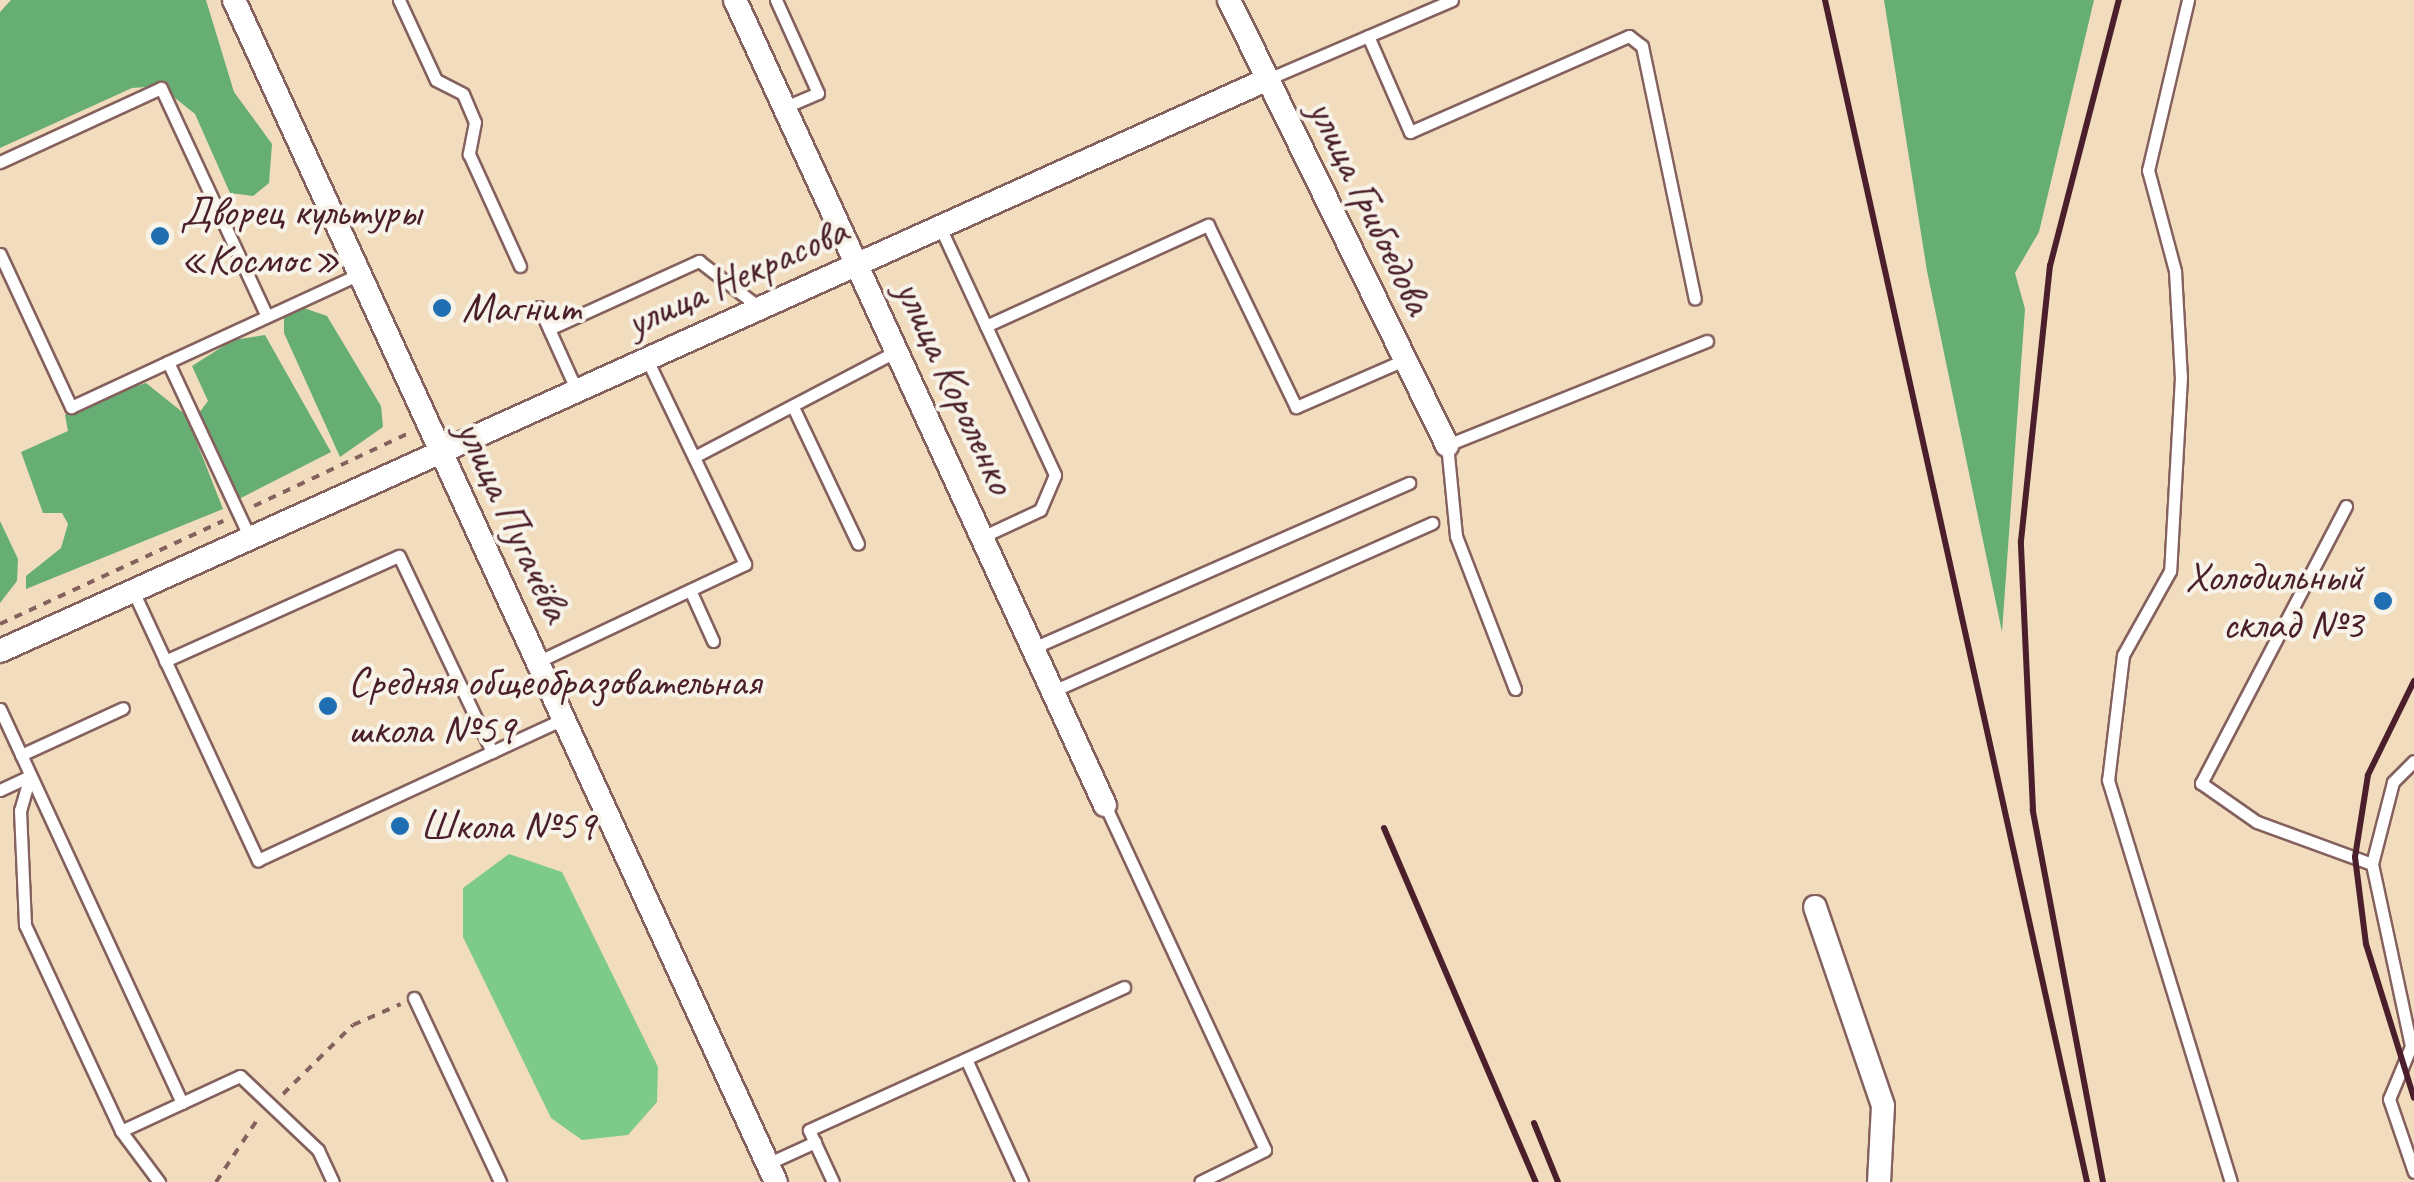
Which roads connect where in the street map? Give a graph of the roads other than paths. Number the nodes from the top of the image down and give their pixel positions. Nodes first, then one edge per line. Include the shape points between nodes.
1 (234, 0) edge
2 (400, 0) edge
3 (735, 0) edge
4 (776, 0) edge
5 (1228, 0) edge
6 (1452, 0) edge
7 (2188, 0) edge
8 (1368, 36) junction
9 (1266, 80) junction
10 (785, 107) junction
11 (0, 162) edge
12 (940, 227) junction
13 (0, 254) edge
14 (858, 264) junction
15 (520, 266) dead end
16 (359, 274) junction
17 (1695, 299) dead end
18 (538, 306) dead end
19 (760, 308) junction
20 (267, 316) junction
21 (986, 326) junction
22 (549, 329) junction
23 (1706, 342) dead end
24 (897, 351) junction
25 (648, 359) junction
26 (1404, 360) junction
27 (168, 362) junction
28 (577, 391) junction
29 (794, 409) junction
30 (1447, 445) junction
31 (440, 452) junction
32 (694, 456) junction
33 (1408, 482) dead end
34 (2346, 506) dead end
35 (1432, 523) dead end
36 (982, 537) junction
37 (250, 538) junction
38 (858, 544) dead end
39 (690, 590) junction
40 (133, 591) junction
41 (713, 640) dead end
42 (1034, 648) junction
43 (0, 650) edge
44 (165, 661) junction
45 (537, 662) junction
46 (1515, 689) dead end
47 (1053, 690) junction
48 (122, 708) dead end
49 (0, 709) edge
50 (563, 719) junction
51 (492, 752) junction
52 (21, 755) junction
53 (2414, 761) edge
54 (30, 776) junction
55 (0, 790) edge
56 (1105, 805) joint
57 (2372, 864) junction
58 (1815, 907) dead end
59 (1124, 987) dead end
60 (414, 998) road end
61 (966, 1059) junction
62 (182, 1103) junction
63 (121, 1131) junction
64 (815, 1142) junction
65 (2414, 1172) edge
66 (772, 1173) edge
67 (158, 1182) edge
68 (333, 1182) edge
69 (500, 1182) edge
70 (833, 1182) edge
71 (1022, 1182) edge
72 (1200, 1182) edge
73 (1879, 1182) edge
74 (2231, 1182) edge

1 - 16 street, улица Пугачёва
2 - 15 lane via 436,80 462,94 475,122 469,154
3 - 10 street, улица Короленко
4 - 10 lane via 818,93
5 - 9 street, улица Грибоедова
6 - 8 lane, улица Некрасова
7 - 74 lane via 2148,170 2174,272 2181,377 2170,571 2122,656 2108,780
8 - 9 lane, улица Некрасова
8 - 17 lane via 1410,132 1629,36 1642,46
9 - 12 street, улица Некрасова
9 - 26 street, улица Грибоедова
10 - 14 street, улица Короленко
11 - 20 lane via 160,88
12 - 14 street, улица Некрасова
12 - 21 lane
13 - 27 lane via 71,407
14 - 19 street, улица Некрасова
14 - 24 street, улица Короленко
16 - 20 lane
16 - 31 street, улица Пугачёва
18 - 22 lane
19 - 22 lane via 699,261
19 - 25 street, улица Некрасова
20 - 27 lane
21 - 26 lane via 1208,225 1296,407
21 - 36 lane via 1055,476 1040,510
22 - 28 lane
23 - 30 lane
24 - 29 lane
24 - 36 street, улица Короленко
25 - 28 street, улица Некрасова
25 - 32 lane
26 - 30 street, улица Грибоедова
27 - 37 lane
28 - 31 street, улица Некрасова
29 - 32 lane
29 - 38 lane
30 - 46 lane via 1456,536
31 - 37 street, улица Некрасова
31 - 45 street, улица Пугачёва
32 - 39 lane via 745,564
33 - 42 lane
34 - 57 lane via 2202,782 2257,822
35 - 47 lane
36 - 42 street, улица Короленко
37 - 40 street, улица Некрасова
39 - 41 lane
39 - 45 lane
40 - 43 street, улица Некрасова
40 - 44 lane
42 - 47 street, улица Короленко
44 - 51 lane via 399,556
44 - 51 lane via 258,860
45 - 50 street, улица Пугачёва
47 - 56 street, улица Короленко
48 - 52 lane
49 - 52 lane
50 - 51 lane
50 - 66 street, улица Пугачёва
52 - 54 lane
53 - 57 lane via 2392,782
54 - 55 lane
54 - 62 lane
54 - 63 lane via 20,810 25,925
56 - 72 lane via 1265,1150
57 - 65 lane via 2411,1046 2389,1099
58 - 73 street via 1884,1106
59 - 61 lane
60 - 69 lane
61 - 64 lane via 810,1130
61 - 71 lane
62 - 63 lane
62 - 68 lane via 240,1076 318,1150
63 - 67 lane
64 - 66 lane
64 - 70 lane

